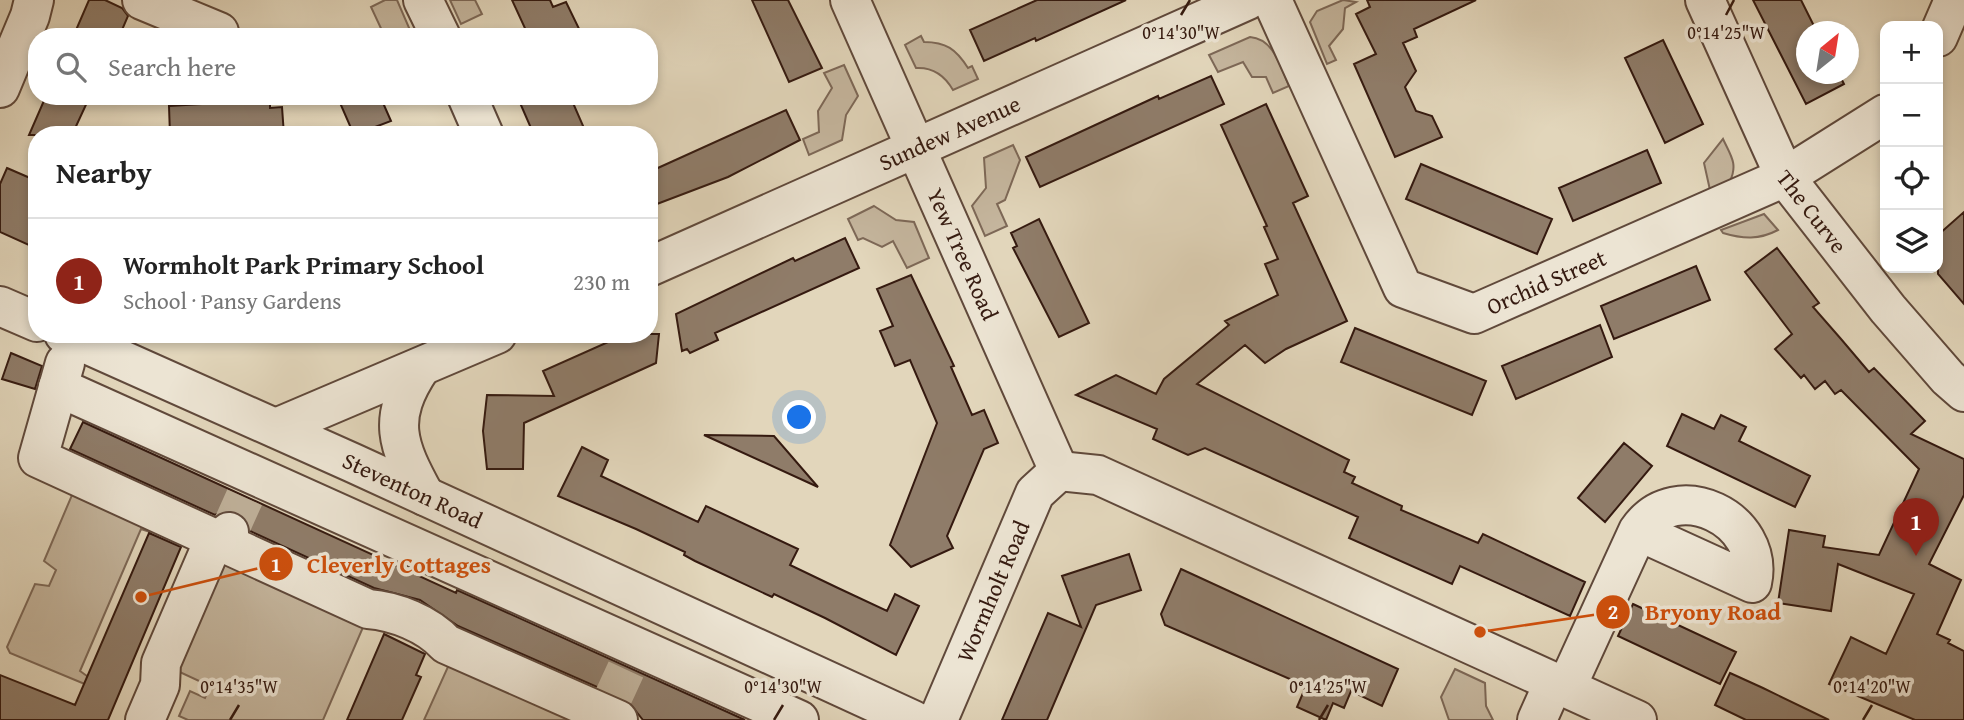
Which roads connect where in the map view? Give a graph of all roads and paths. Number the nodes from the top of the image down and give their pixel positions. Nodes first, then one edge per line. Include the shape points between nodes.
1 (34, 0) edge
2 (142, 0) edge
3 (424, 0) edge
4 (850, 0) edge
5 (1248, 0) edge
6 (1272, 0) edge
7 (1705, 0) edge
8 (1954, 0) edge
9 (1943, 25) edge
10 (209, 28) edge
11 (437, 28) edge
12 (0, 88) edge
13 (471, 105) edge
14 (1880, 117) edge
15 (480, 126) edge
16 (917, 147) junction
17 (1785, 177) junction
18 (658, 263) edge
19 (0, 306) edge
20 (28, 318) edge
21 (67, 343) edge
22 (84, 343) edge
23 (476, 343) edge
24 (421, 367) junction
25 (58, 387) junction
26 (1964, 392) edge
27 (276, 428) junction
28 (1059, 471) junction
29 (251, 483) junction
30 (425, 496) junction
31 (1638, 531) dead end
32 (224, 537) junction
33 (656, 603) junction
34 (632, 656) junction
35 (1560, 685) junction
36 (609, 715) edge
37 (150, 718) edge
38 (799, 720) edge
39 (913, 720) edge
40 (938, 720) edge
41 (1537, 720) edge
42 (1637, 720) edge

1 - 12 street
2 - 10 street
3 - 11 street
4 - 16 street, Yew Tree Road
5 - 16 street, Sundew Avenue
6 - 17 street, Orchid Street via 1403,288 1475,314
7 - 17 street, The Curve
8 - 9 street
13 - 15 street
14 - 17 street, Orchid Street
16 - 18 street, Sundew Avenue
16 - 28 street, Yew Tree Road
17 - 26 street, The Curve via 1888,309
19 - 20 street
21 - 25 street
22 - 27 street, Steventon Road
23 - 24 street
24 - 27 street
24 - 30 street via 405,390 398,432
25 - 29 street
25 - 32 street via 38,458
27 - 29 street
27 - 30 street, Steventon Road
28 - 35 street via 1098,475
28 - 40 street, Wormholt Road via 1035,493
29 - 34 street
30 - 33 street, Steventon Road
31 - 35 street
32 - 36 street via 368,609 383,610 435,632 446,644
32 - 37 street via 211,547 161,663
33 - 34 street
33 - 39 street, Steventon Road
34 - 38 street
35 - 41 street
35 - 42 street

